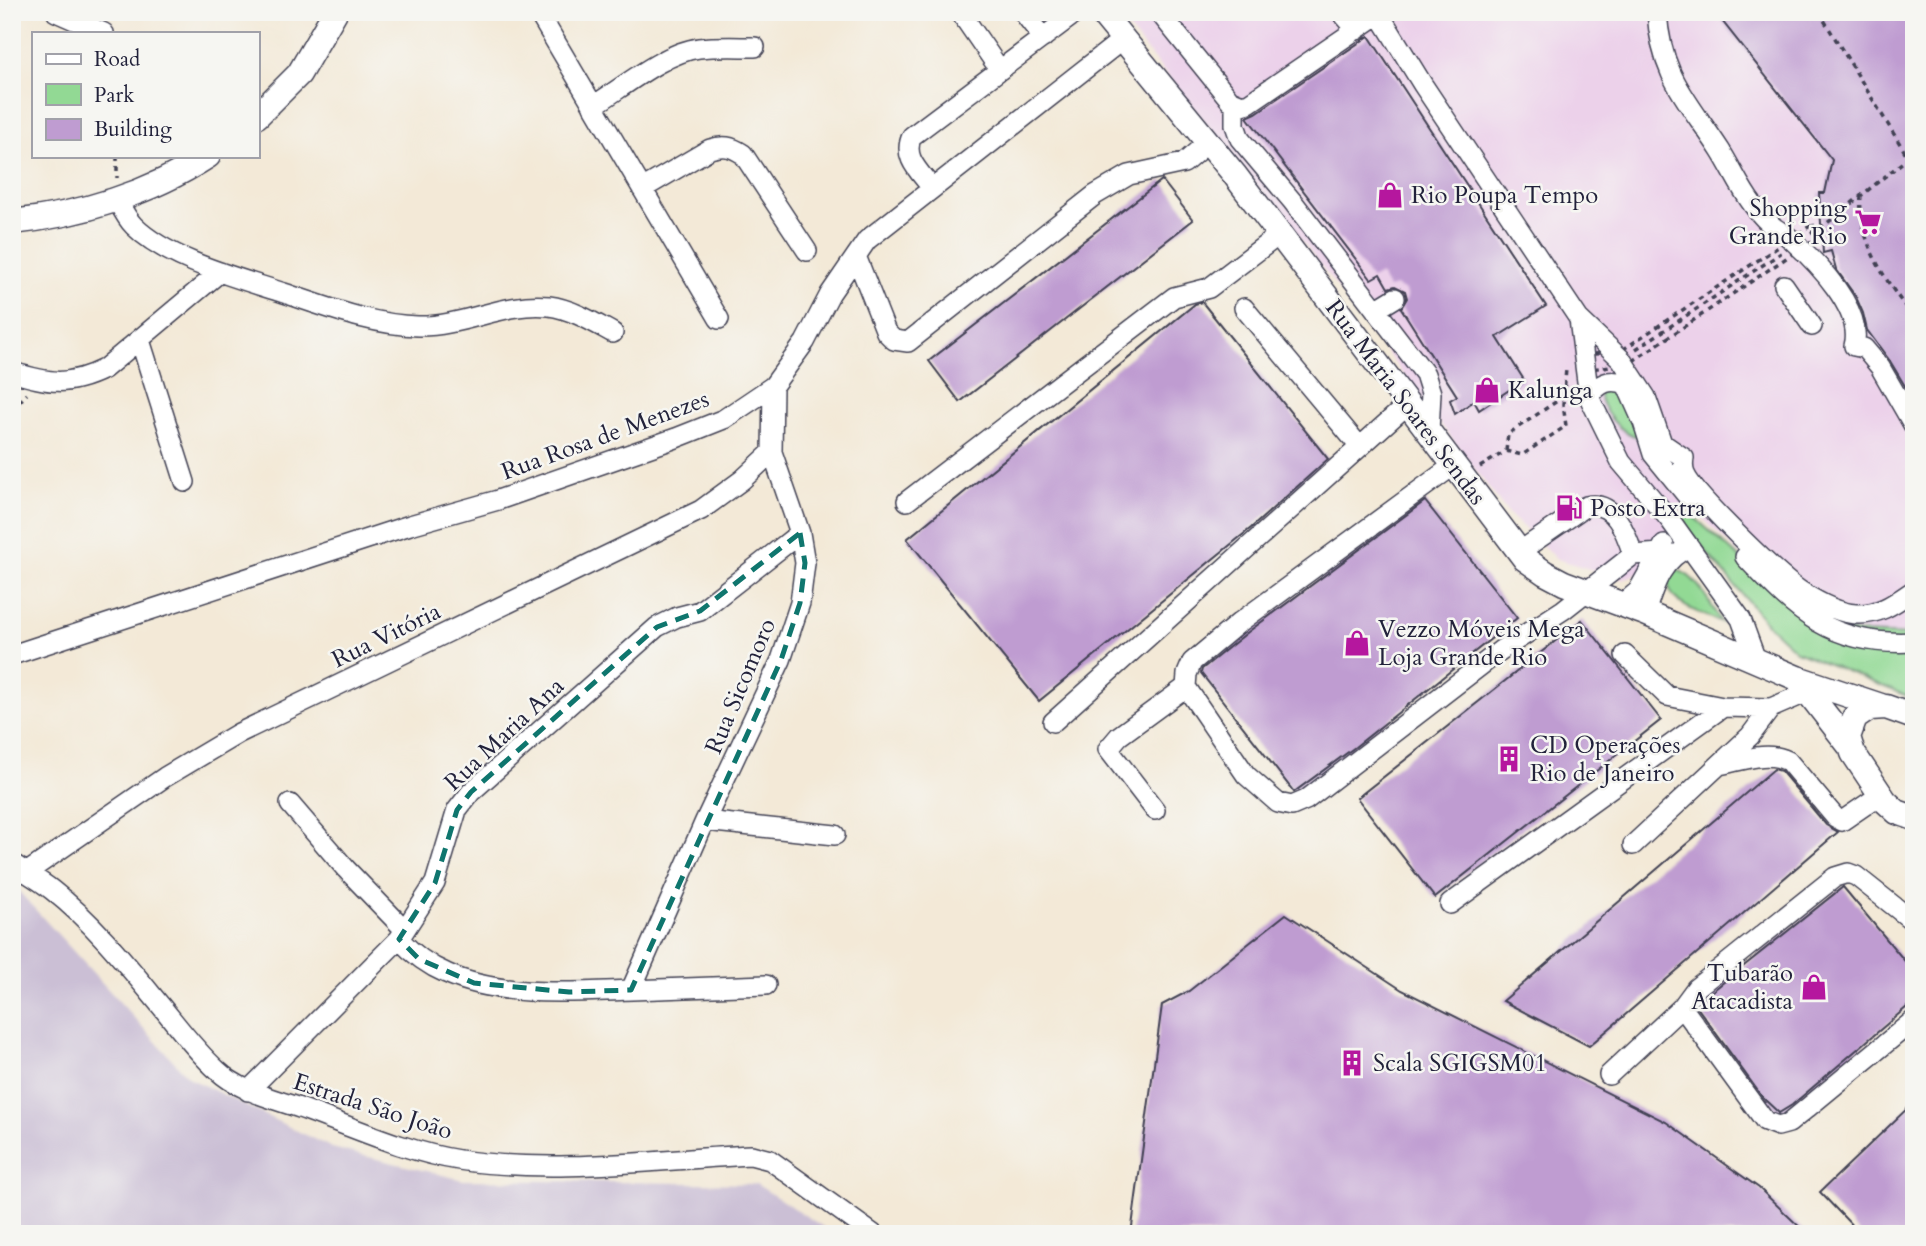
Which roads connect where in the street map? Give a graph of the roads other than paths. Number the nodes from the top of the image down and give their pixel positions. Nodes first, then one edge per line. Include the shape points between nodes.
1 (56, 12) edge
2 (335, 12) edge
3 (960, 12) edge
4 (1023, 12) edge
5 (1077, 12) edge
6 (1101, 12) edge
7 (1159, 12) edge
8 (1341, 12) edge
9 (1657, 12) edge
10 (546, 15) edge
11 (1372, 17) edge
12 (102, 32) edge
13 (1043, 38) junction
14 (1122, 40) junction
15 (755, 47) dead end
16 (1000, 70) junction
17 (1235, 104) junction
18 (261, 106) edge
19 (593, 106) junction
20 (1208, 142) junction
21 (205, 158) edge
22 (932, 188) junction
23 (642, 189) junction
24 (117, 199) junction
25 (12, 222) edge
26 (1280, 234) junction
27 (807, 251) dead end
28 (856, 256) junction
29 (220, 272) junction
30 (1784, 285) dead end
31 (1395, 298) dead end
32 (1244, 308) dead end
33 (1377, 309) junction
34 (719, 319) dead end
35 (1579, 319) junction
36 (1812, 326) dead end
37 (613, 333) dead end
38 (140, 341) junction
39 (12, 372) edge
40 (773, 386) junction
41 (1589, 397) junction
42 (1409, 403) junction
43 (1914, 426) edge
44 (1429, 431) junction
45 (1360, 447) junction
46 (772, 452) junction
47 (1459, 471) junction
48 (186, 482) dead end
49 (907, 501) dead end
50 (1670, 520) junction
51 (800, 533) junction
52 (1690, 547) junction
53 (1519, 552) junction
54 (1661, 554) junction
55 (1633, 555) junction
56 (1914, 590) edge
57 (1587, 591) junction
58 (1634, 608) junction
59 (1914, 642) edge
60 (12, 655) edge
61 (1625, 655) dead end
62 (1756, 660) junction
63 (1803, 685) junction
64 (1186, 687) junction
65 (1881, 706) junction
66 (1723, 707) junction
67 (1771, 708) junction
68 (1914, 717) edge
69 (1053, 722) dead end
70 (1849, 745) junction
71 (1719, 765) junction
72 (1882, 798) junction
73 (290, 804) dead end
74 (1155, 810) dead end
75 (1914, 818) edge
76 (705, 821) junction
77 (835, 835) dead end
78 (1914, 836) edge
79 (1633, 845) dead end
80 (19, 868) edge
81 (1450, 904) dead end
82 (1914, 922) edge
83 (401, 934) junction
84 (766, 985) dead end
85 (631, 990) junction
86 (1682, 1007) junction
87 (1914, 1020) edge
88 (1609, 1075) dead end
89 (248, 1091) junction
90 (873, 1234) edge

1 - 12 street
2 - 18 main road via 299,74
3 - 16 street
4 - 13 street
5 - 13 street
6 - 14 main road, Rua Maria Soares Sendas
7 - 17 street
8 - 11 street
9 - 43 street via 1659,44 1684,100 1752,204 1772,227 1816,262 1855,325 1854,346 1864,348 1880,367
10 - 19 street
11 - 17 street via 1249,103
11 - 35 street via 1423,85
13 - 16 street
14 - 20 main road, Rua Maria Soares Sendas
14 - 22 street, Rua Rosa de Menezes
15 - 19 street via 686,51
16 - 22 street via 912,136 908,153
17 - 33 street via 1240,139
19 - 23 street
20 - 26 main road, Rua Maria Soares Sendas
20 - 28 street via 1184,163 1129,175 1095,195 908,342 894,340 886,332
21 - 24 main road via 154,186
22 - 28 street, Rua Rosa de Menezes via 867,240
23 - 27 street via 710,149 732,147 743,154
23 - 34 street
24 - 25 main road
24 - 29 street via 134,227 166,248
26 - 42 main road, Rua Maria Soares Sendas
26 - 49 street via 1209,288 1174,297
28 - 40 street, Rua Rosa de Menezes
29 - 37 street via 382,323 442,326 532,305 552,306
29 - 38 street
30 - 36 street
31 - 33 street
32 - 45 street
33 - 44 street via 1425,374 1432,393
35 - 41 street
35 - 56 street via 1620,358 1646,397 1662,443 1684,458 1685,475 1697,492 1800,590 1853,614 1889,608
38 - 39 street via 83,379 41,380
38 - 48 street
40 - 46 street, Rua Sicomoro
40 - 60 street, Rua Rosa de Menezes via 724,419 663,442 498,500
41 - 50 street via 1621,462
41 - 59 street via 1608,381 1626,384 1653,454 1791,605 1844,635 1871,642
42 - 44 main road, Rua Maria Soares Sendas
42 - 45 street
44 - 47 main road, Rua Maria Soares Sendas
45 - 69 street
46 - 51 street, Rua Sicomoro
46 - 80 street, Rua Vitória via 701,510 239,733
47 - 53 main road, Rua Maria Soares Sendas
47 - 64 street via 1240,622 1192,662
50 - 52 street
50 - 54 street
51 - 76 street, Rua Sicomoro via 805,563 800,603 782,660
51 - 83 street, Rua Maria Ana via 700,611 657,627 471,792 457,810 435,883
52 - 58 street via 1667,560
52 - 62 street via 1741,619
53 - 55 street via 1586,506 1596,504 1606,507 1625,530
53 - 57 main road, Rua Maria Soares Sendas via 1545,573
54 - 55 street
54 - 58 street via 1638,591
55 - 57 street
57 - 58 main road, Rua Maria Soares Sendas
57 - 64 street via 1292,806 1278,803 1246,775
58 - 62 main road, Rua Maria Soares Sendas
61 - 66 street via 1667,696
62 - 63 main road, Rua Maria Soares Sendas
63 - 65 main road, Rua Maria Soares Sendas
63 - 67 street
63 - 70 main road, Rua Maria Soares Sendas
64 - 74 street via 1108,749
65 - 68 main road, Rua Maria Soares Sendas
65 - 70 main road via 1855,718
66 - 67 street
66 - 81 street
67 - 71 street
70 - 72 main road, Rua Maria Soares Sendas
71 - 72 street via 1765,755 1779,757 1842,821
71 - 79 street
72 - 75 main road
72 - 78 main road
73 - 83 street
76 - 77 street
76 - 85 street, Rua Sicomoro
80 - 89 street, Estrada São João via 72,908 219,1073
82 - 86 street via 1856,876 1835,877 1696,988
83 - 85 street via 419,959 474,983 569,992
83 - 89 street, Rua Maria Ana
84 - 85 street
86 - 87 street via 1765,1121 1778,1125 1789,1123
86 - 88 street
89 - 90 street, Estrada São João via 400,1145 458,1160 512,1164 751,1156 770,1160

